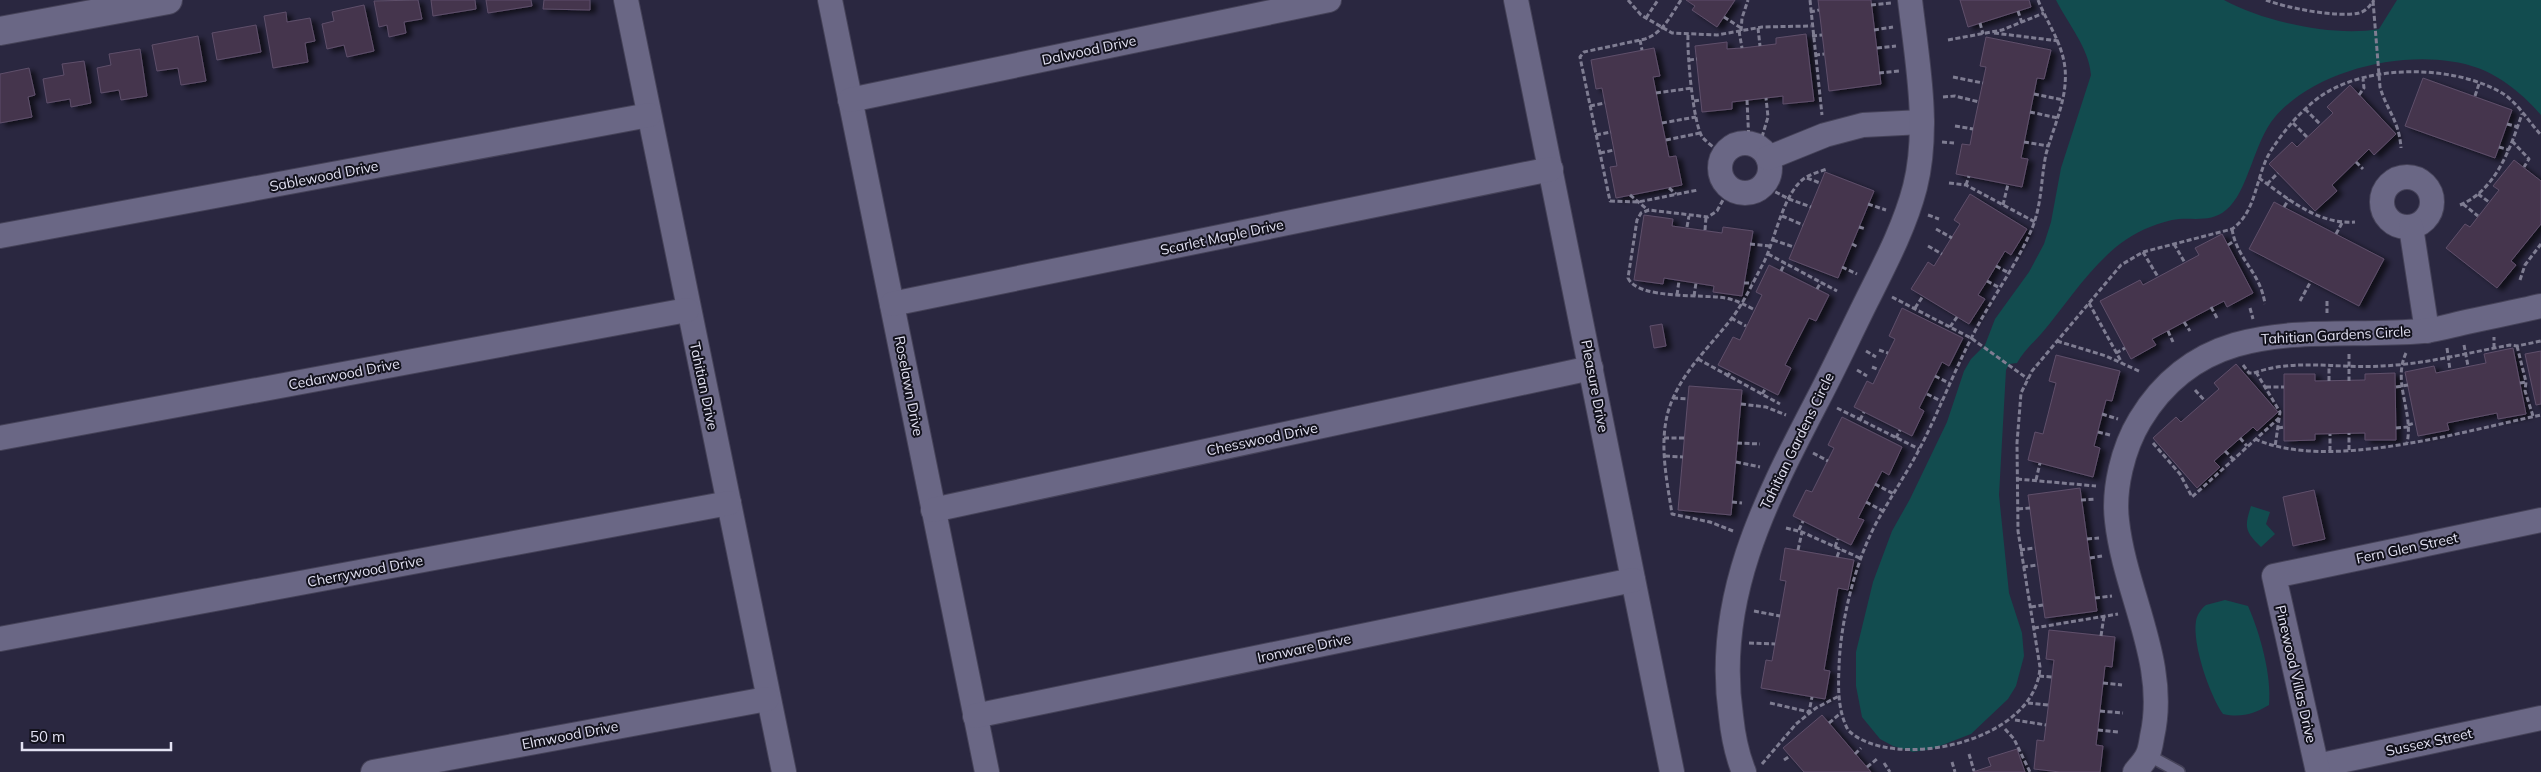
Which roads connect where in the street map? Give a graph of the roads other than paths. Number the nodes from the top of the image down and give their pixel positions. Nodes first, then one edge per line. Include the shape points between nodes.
1 (168, 0) edge
2 (626, 0) edge
3 (830, 0) edge
4 (1329, 0) edge
5 (1516, 0) edge
6 (1910, 0) edge
7 (0, 31) edge
8 (850, 100) junction
9 (1922, 111) junction
10 (649, 115) junction
11 (1759, 150) junction
12 (1551, 169) junction
13 (2411, 227) dead end
14 (0, 236) edge
15 (892, 304) junction
16 (2541, 306) edge
17 (687, 310) junction
18 (2417, 332) junction
19 (1591, 368) junction
20 (0, 438) edge
21 (729, 503) junction
22 (933, 510) junction
23 (2541, 520) edge
24 (2274, 576) joint
25 (1633, 580) junction
26 (0, 639) edge
27 (767, 699) junction
28 (975, 716) junction
29 (2541, 718) edge
30 (2141, 764) edge
31 (2318, 769) edge
32 (1750, 770) edge
33 (373, 772) edge
34 (784, 772) edge
35 (987, 772) edge
36 (1672, 772) edge
37 (2179, 772) edge

1 - 7 street
2 - 10 street, Tahitian Drive
3 - 8 street, Roselawn Drive
4 - 8 street, Dalwood Drive
5 - 12 street, Pleasure Drive
6 - 9 street, Tahitian Gardens Circle
8 - 15 street, Roselawn Drive
9 - 11 street
9 - 32 street, Tahitian Gardens Circle via 1916,185 1908,210 1873,288 1777,479 1738,581 1726,673 1733,735
10 - 14 street, Sablewood Drive
10 - 17 street, Tahitian Drive
11 - 11 street via 1733,146 1724,156 1721,174 1730,187 1745,192 1762,185 1769,174
12 - 15 street, Scarlet Maple Drive
12 - 19 street, Pleasure Drive
13 - 18 street, Tahitian Gardens Circle
15 - 22 street, Roselawn Drive
16 - 18 street, Tahitian Gardens Circle
17 - 20 street, Cedarwood Drive
17 - 21 street, Tahitian Drive
18 - 30 street, Tahitian Gardens Circle via 2276,335 2234,344 2174,379 2148,407 2132,435 2118,489 2117,520 2124,560 2156,680 2155,722
19 - 22 street, Chesswood Drive
19 - 25 street, Pleasure Drive
21 - 26 street, Cherrywood Drive
21 - 27 street, Tahitian Drive
22 - 28 street, Roselawn Drive
23 - 24 street, Fern Glen Street
24 - 31 street, Pinewood Villas Drive
25 - 28 street, Ironware Drive
25 - 36 street, Pleasure Drive
27 - 33 street, Elmwood Drive
27 - 34 street, Tahitian Drive
28 - 35 street, Roselawn Drive
29 - 31 street, Sussex Street
30 - 37 lane, Tahitian Gardens Circle

